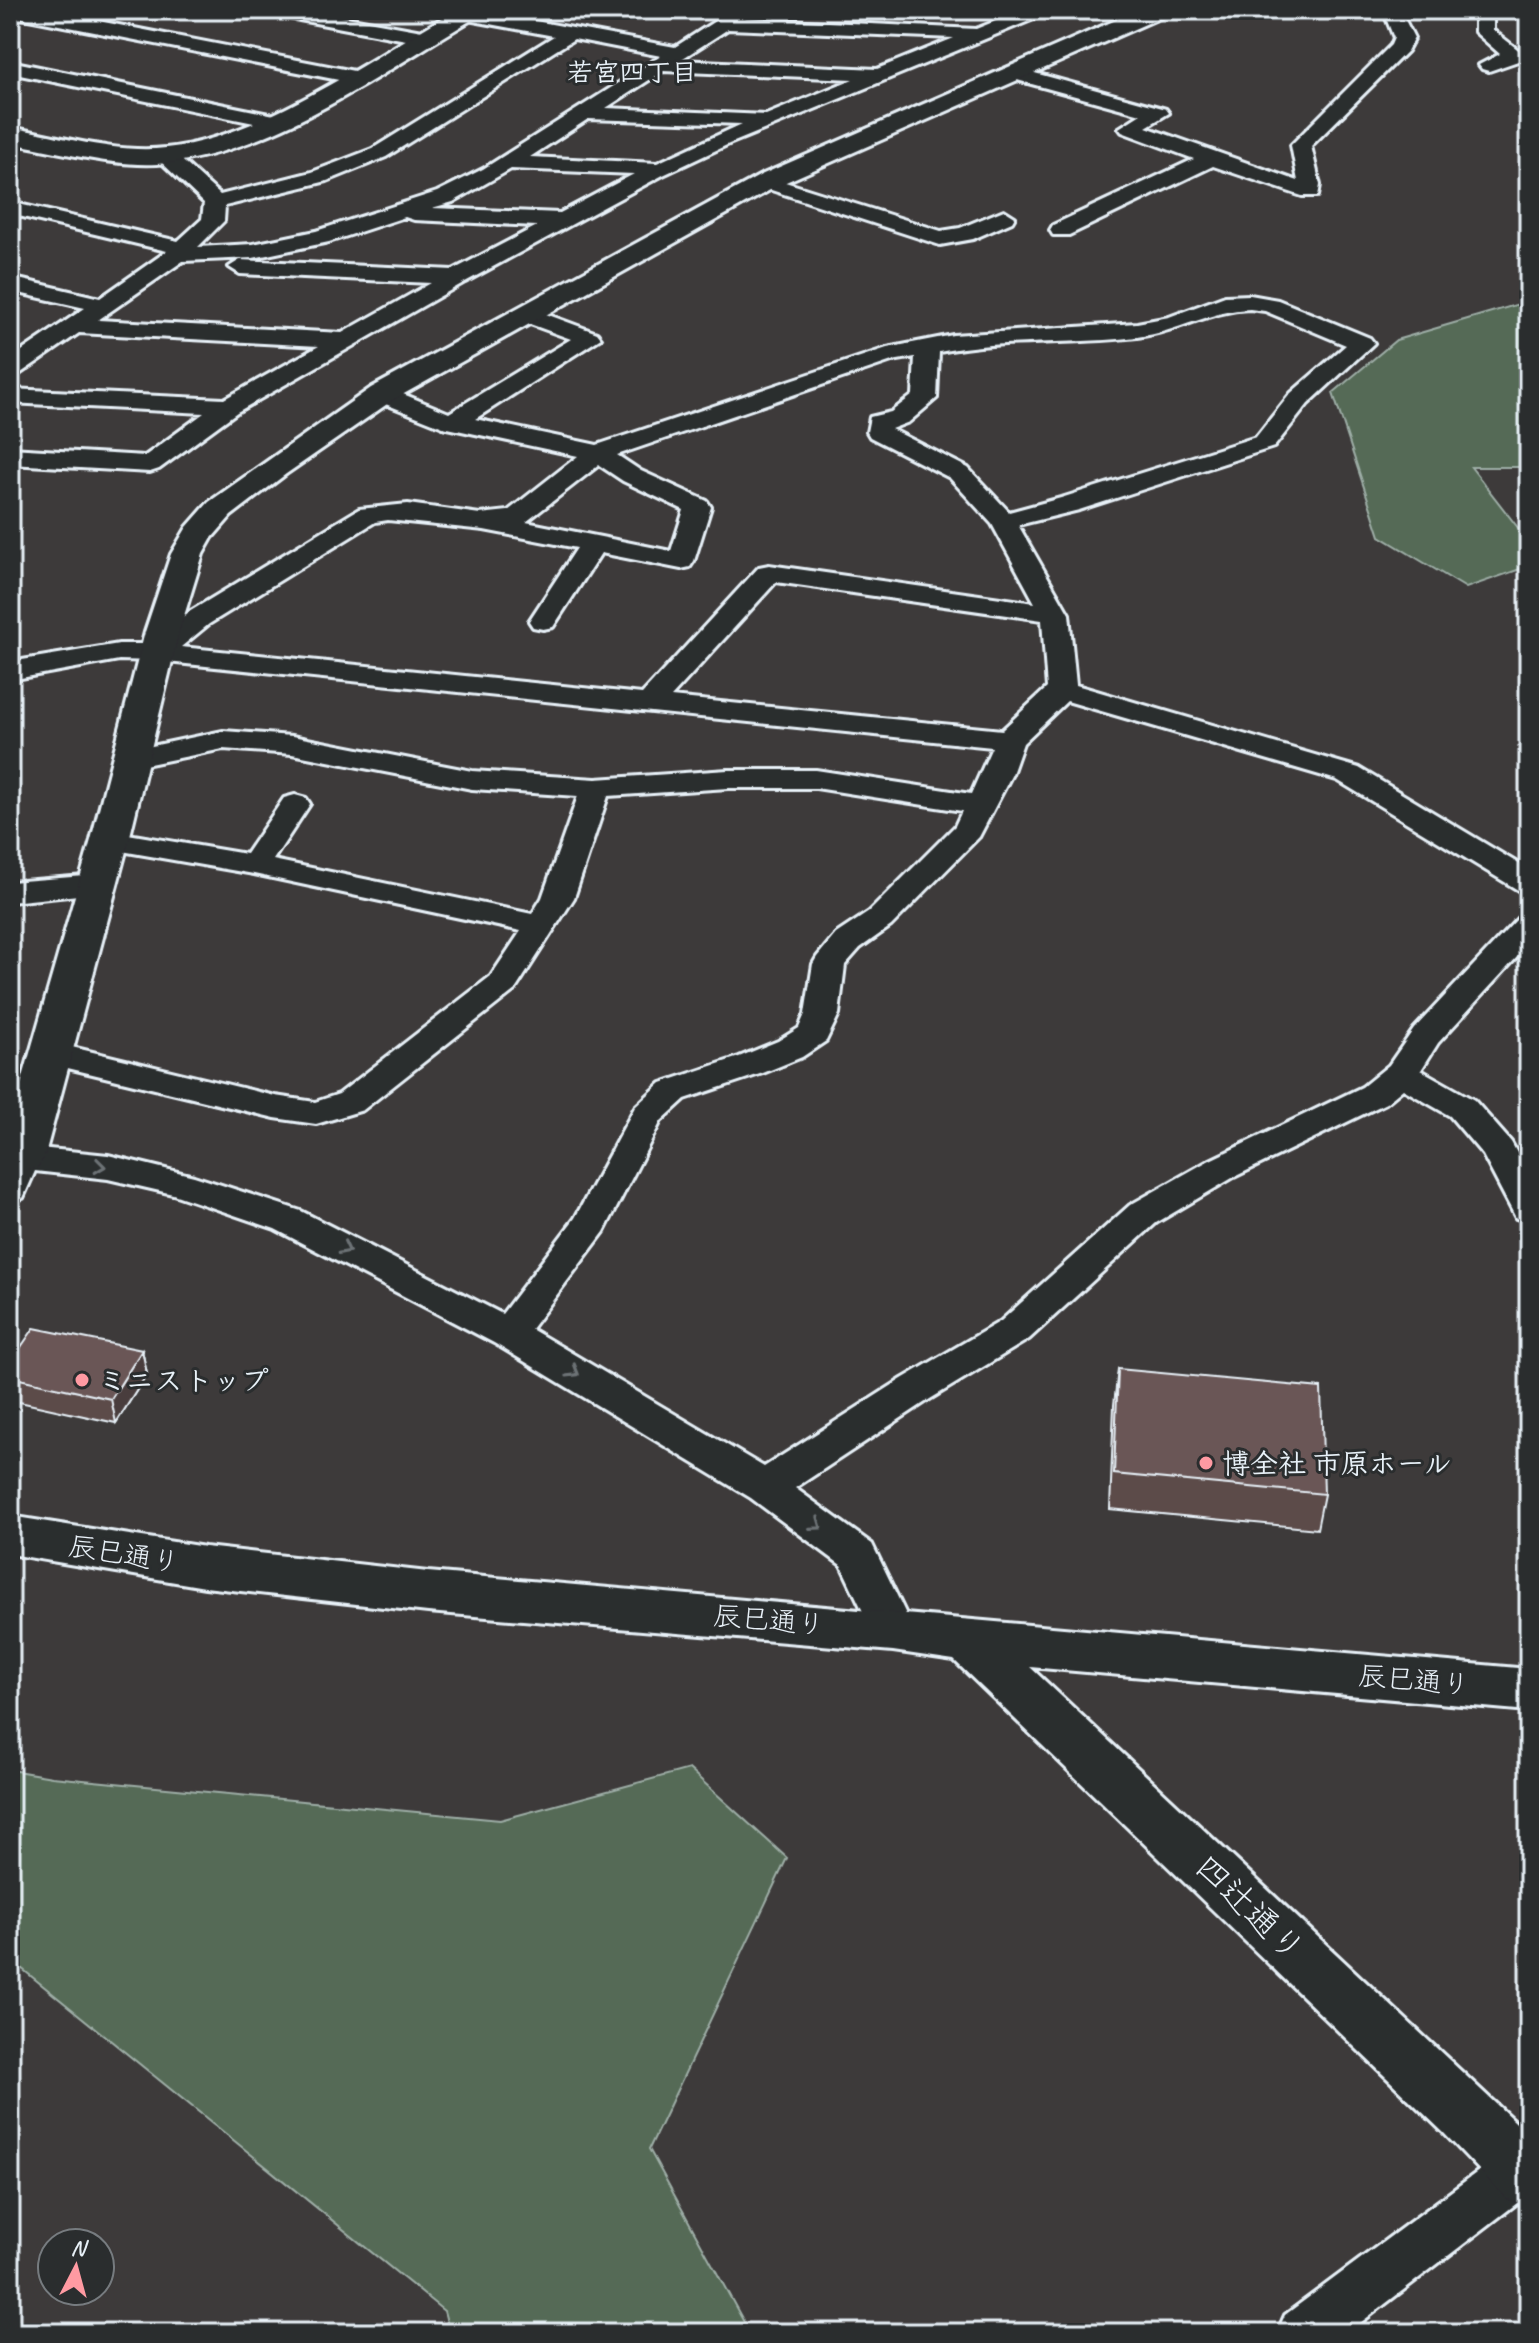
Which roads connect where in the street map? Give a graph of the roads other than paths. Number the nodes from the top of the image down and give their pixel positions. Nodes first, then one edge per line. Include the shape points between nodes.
1 (278, 10) edge
2 (704, 10) edge
3 (1039, 10) edge
4 (1158, 10) edge
5 (1396, 10) edge
6 (13, 11) edge
7 (461, 11) edge
8 (1482, 15) edge
9 (735, 16) edge
10 (571, 33) junction
11 (983, 34) junction
12 (422, 37) junction
13 (1529, 42) edge
14 (669, 59) junction
15 (1489, 65) dead end
16 (10, 67) edge
17 (1013, 73) junction
18 (882, 75) junction
19 (354, 77) junction
20 (586, 113) junction
21 (774, 119) junction
22 (279, 122) junction
23 (10, 135) edge
24 (166, 156) junction
25 (1213, 158) junction
26 (506, 162) junction
27 (660, 169) junction
28 (766, 182) junction
29 (215, 202) junction
30 (10, 208) edge
31 (400, 213) junction
32 (1004, 217) dead end
33 (564, 220) junction
34 (1061, 230) dead end
35 (177, 255) junction
36 (457, 277) junction
37 (10, 284) edge
38 (104, 306) junction
39 (527, 315) junction
40 (74, 326) junction
41 (345, 340) junction
42 (927, 347) junction
43 (11, 368) edge
44 (382, 394) junction
45 (10, 396) edge
46 (228, 407) junction
47 (452, 422) junction
48 (598, 453) junction
49 (10, 456) edge
50 (1003, 521) junction
51 (489, 523) junction
52 (593, 545) junction
53 (1055, 614) junction
54 (543, 621) dead end
55 (157, 653) junction
56 (10, 671) edge
57 (1062, 690) junction
58 (650, 702) junction
59 (1009, 740) junction
60 (130, 759) junction
61 (596, 788) junction
62 (295, 804) dead end
63 (981, 805) junction
64 (110, 840) junction
65 (254, 865) junction
66 (1529, 883) edge
67 (97, 885) junction
68 (10, 892) edge
69 (540, 925) junction
70 (1529, 925) edge
71 (51, 1053) junction
72 (1401, 1073) junction
73 (14, 1168) edge
74 (1529, 1209) edge
75 (508, 1333) junction
76 (765, 1487) junction
77 (10, 1535) edge
78 (893, 1631) junction
79 (968, 1641) junction
80 (1529, 1690) edge
81 (1525, 2174) edge
82 (1304, 2333) edge

1 - 12 street
2 - 9 street
3 - 11 street
4 - 17 street
5 - 25 street via 1404,38 1400,47 1301,145 1310,191
6 - 19 street
7 - 10 street
7 - 12 street
8 - 13 street
8 - 15 street via 1484,32 1514,56
9 - 11 street
9 - 14 street
10 - 14 street
10 - 29 street via 349,168
11 - 18 street
12 - 19 street
14 - 18 street
14 - 20 street
16 - 22 street
17 - 25 street via 1159,113 1129,128
17 - 28 street
18 - 21 street
19 - 22 street
20 - 21 street
20 - 26 street
21 - 27 street
22 - 24 street via 242,138
23 - 24 street via 113,153
24 - 29 street
25 - 34 street
26 - 27 street
26 - 31 street via 445,197
27 - 33 street
28 - 32 street via 940,238
28 - 39 street
29 - 35 street via 213,221
30 - 35 street
31 - 33 street
31 - 35 street via 253,251
33 - 36 street
35 - 36 street
35 - 38 street
36 - 41 street
37 - 38 street
38 - 40 street
39 - 44 street
39 - 47 street via 589,338
40 - 41 street
40 - 43 street
41 - 46 street
42 - 48 street via 887,355
42 - 50 street via 925,398 900,417 879,422 879,432 959,473
42 - 50 street via 1137,330 1175,323 1225,303 1250,302 1270,305 1362,343 1294,405 1265,442
44 - 47 street
44 - 55 street via 220,509 198,534
45 - 46 street
46 - 49 street via 150,464
47 - 48 street
48 - 51 street via 517,517
48 - 52 street via 632,476 698,507 681,561
50 - 53 street
51 - 52 street
51 - 55 street via 426,512 368,515 199,618
52 - 54 street
53 - 57 street
53 - 58 street via 769,573
55 - 56 street via 119,652
55 - 58 street
55 - 60 street
57 - 59 street
57 - 66 street via 1348,774
58 - 59 street
59 - 63 street
60 - 61 street via 223,740 292,745 472,780
60 - 64 street
61 - 63 street via 816,779
61 - 69 street via 558,898
62 - 65 street
63 - 75 street via 968,830 829,964 814,1034 751,1065 673,1091 647,1115 591,1223
64 - 65 street
64 - 67 street
65 - 69 street
67 - 68 street
67 - 71 street
69 - 71 street via 503,983 351,1102 316,1113
70 - 72 street via 1426,1036
71 - 73 street
72 - 74 street via 1462,1108 1498,1150
72 - 76 street via 1374,1095 1221,1169 1143,1214 1015,1330
73 -> 75 street via 108,1167 181,1184 288,1220
75 -> 76 street
76 -> 78 street via 857,1555
77 - 78 street, 辰巳通り via 205,1567 428,1592
78 - 79 street, 辰巳通り
79 - 80 street, 辰巳通り
79 - 81 street, 四辻通り
81 - 82 street

